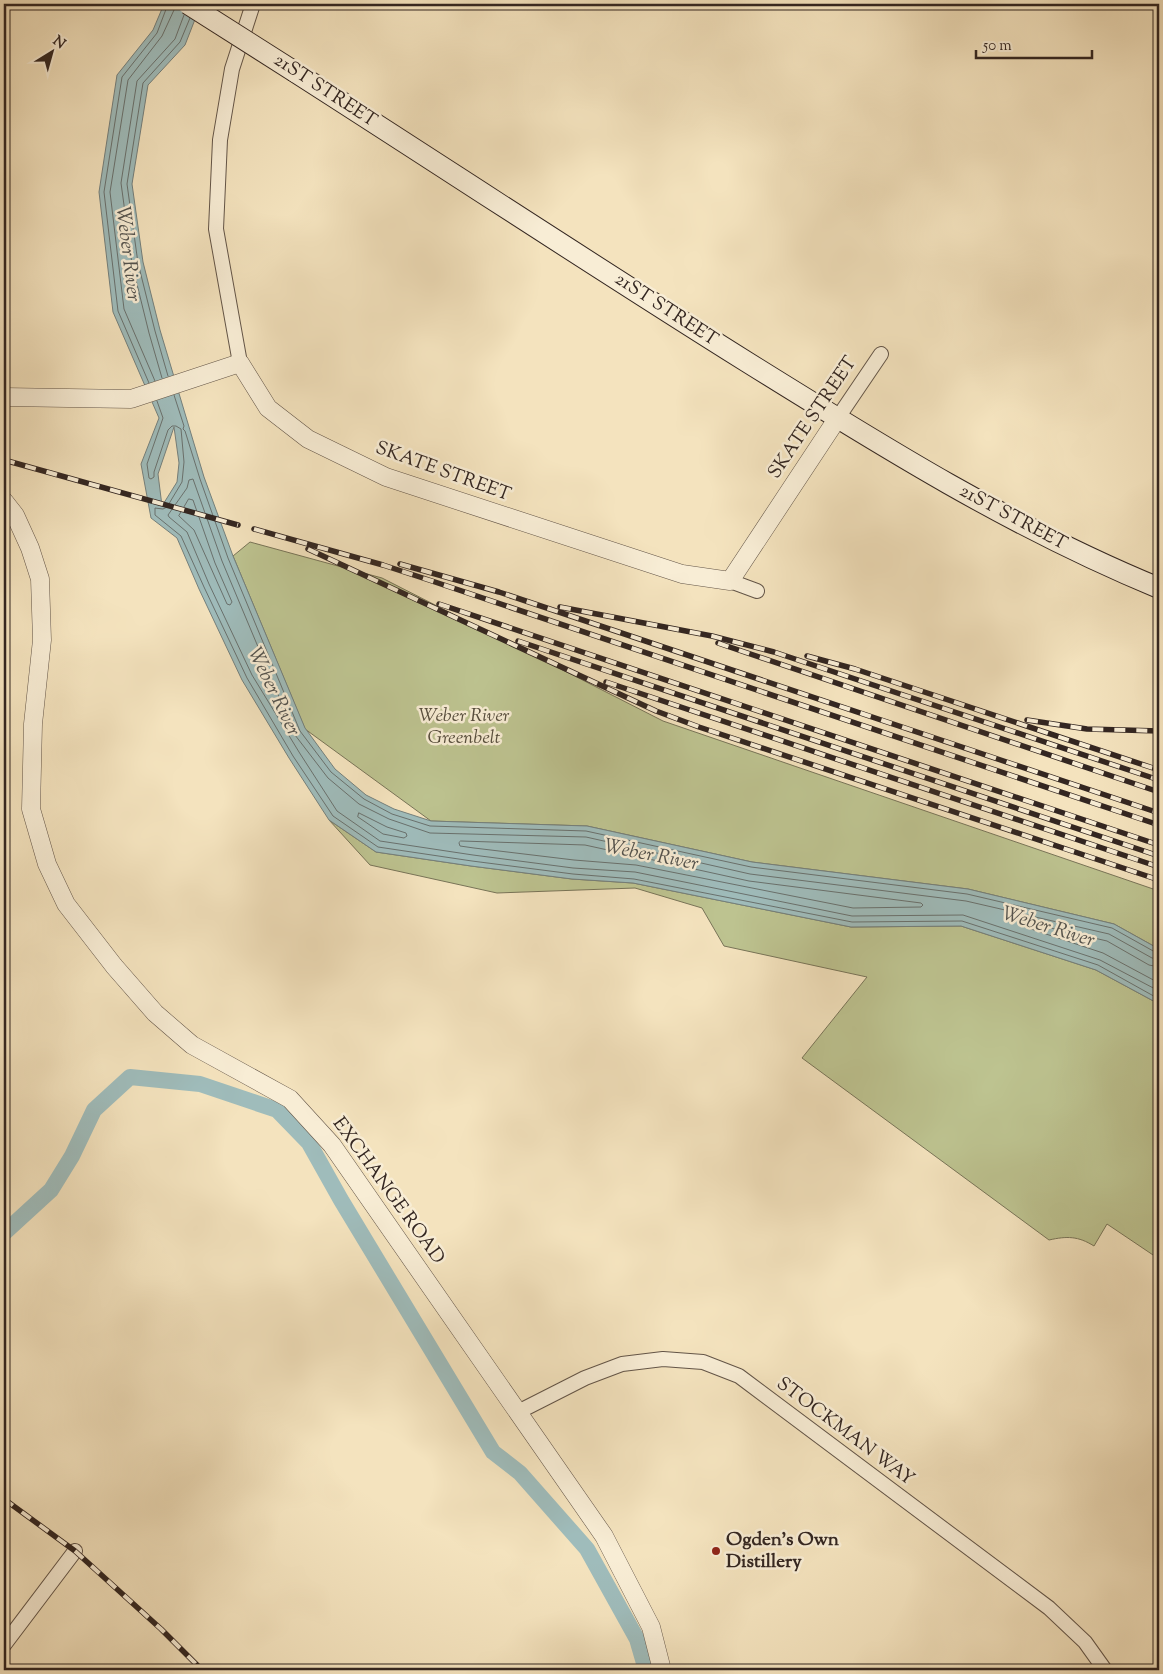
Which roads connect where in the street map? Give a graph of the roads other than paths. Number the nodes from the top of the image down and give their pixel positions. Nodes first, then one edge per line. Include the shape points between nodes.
1 (188, 4) edge
2 (253, 4) edge
3 (881, 354) dead end
4 (240, 363) junction
5 (4, 398) edge
6 (838, 419) junction
7 (4, 501) edge
8 (730, 580) junction
9 (1159, 588) edge
10 (757, 591) dead end
11 (518, 1412) junction
12 (75, 1551) dead end
13 (4, 1645) edge
14 (662, 1670) edge
15 (1105, 1670) edge

1 - 6 main road, 21ST STREET, bridge
2 - 4 street, SKATE STREET via 232,69 220,140 216,229
3 - 6 street, SKATE STREET
4 - 5 street via 130,399
4 - 8 street, SKATE STREET via 268,408 308,438 386,477 682,574
6 - 8 street, SKATE STREET
6 - 9 main road, 21ST STREET via 933,476 1040,534
7 - 11 street, EXCHANGE ROAD via 15,515 40,579 42,640 34,724 31,810 46,864 66,904 155,1013 192,1045 290,1099 332,1145
8 - 10 street, SKATE STREET
11 - 14 street, EXCHANGE ROAD via 604,1536 651,1627
11 - 15 street, STOCKMAN WAY via 585,1378 622,1364 663,1359 703,1362 739,1376 1049,1608 1085,1642
12 - 13 street

